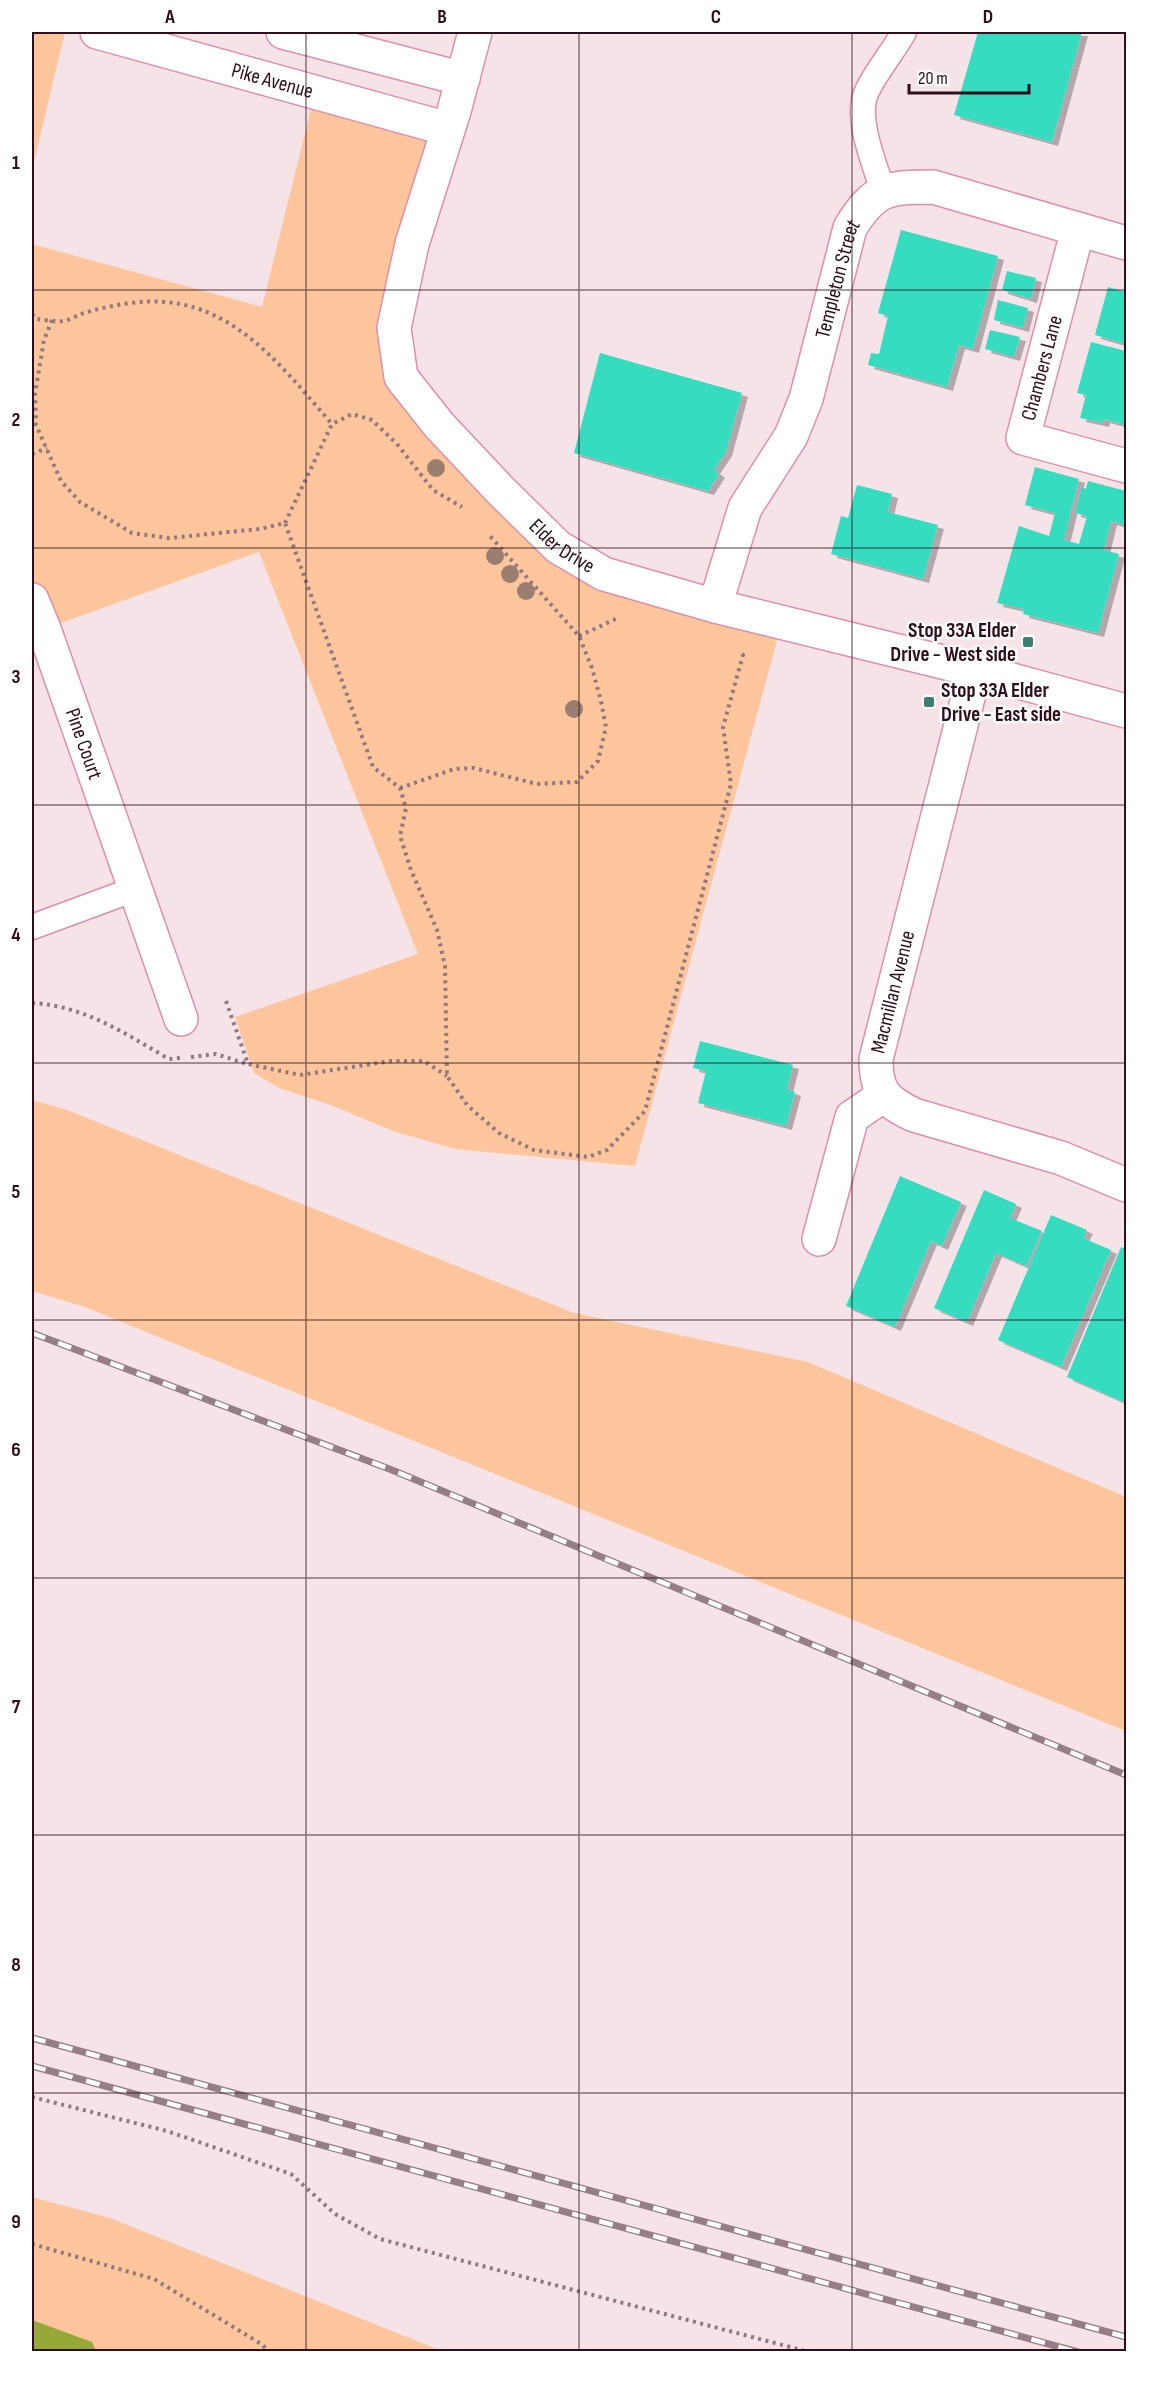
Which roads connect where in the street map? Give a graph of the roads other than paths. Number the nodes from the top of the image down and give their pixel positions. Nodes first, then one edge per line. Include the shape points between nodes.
1 (97, 32) edge
2 (284, 32) edge
3 (475, 32) edge
4 (904, 32) edge
5 (463, 78) junction
6 (448, 129) junction
7 (883, 191) junction
8 (1078, 229) junction
9 (1126, 243) edge
10 (1126, 466) edge
11 (32, 600) edge
12 (716, 606) junction
13 (975, 670) junction
14 (1126, 711) edge
15 (135, 890) junction
16 (32, 927) edge
17 (181, 1019) dead end
18 (884, 1095) junction
19 (1126, 1185) edge
20 (819, 1239) dead end

1 - 6 street, Pike Avenue
2 - 5 street
3 - 5 street, Elder Drive
4 - 7 lane via 866,93 864,106 869,144
5 - 6 street, Elder Drive
6 - 12 street, Elder Drive via 412,244 394,328 401,377 439,425 558,547 604,574
7 - 8 street via 933,187
7 - 12 street, Templeton Street via 864,205 850,228 806,399 791,436 745,508
8 - 9 street
8 - 10 street, Chambers Lane via 1023,438
11 - 15 street, Pine Court
12 - 13 street, Elder Drive
13 - 14 street, Elder Drive
13 - 18 street, Macmillan Avenue via 876,1059 876,1079
15 - 16 lane
15 - 17 street, Pine Court
18 - 19 street via 914,1115 1061,1158
18 - 20 street via 852,1117

